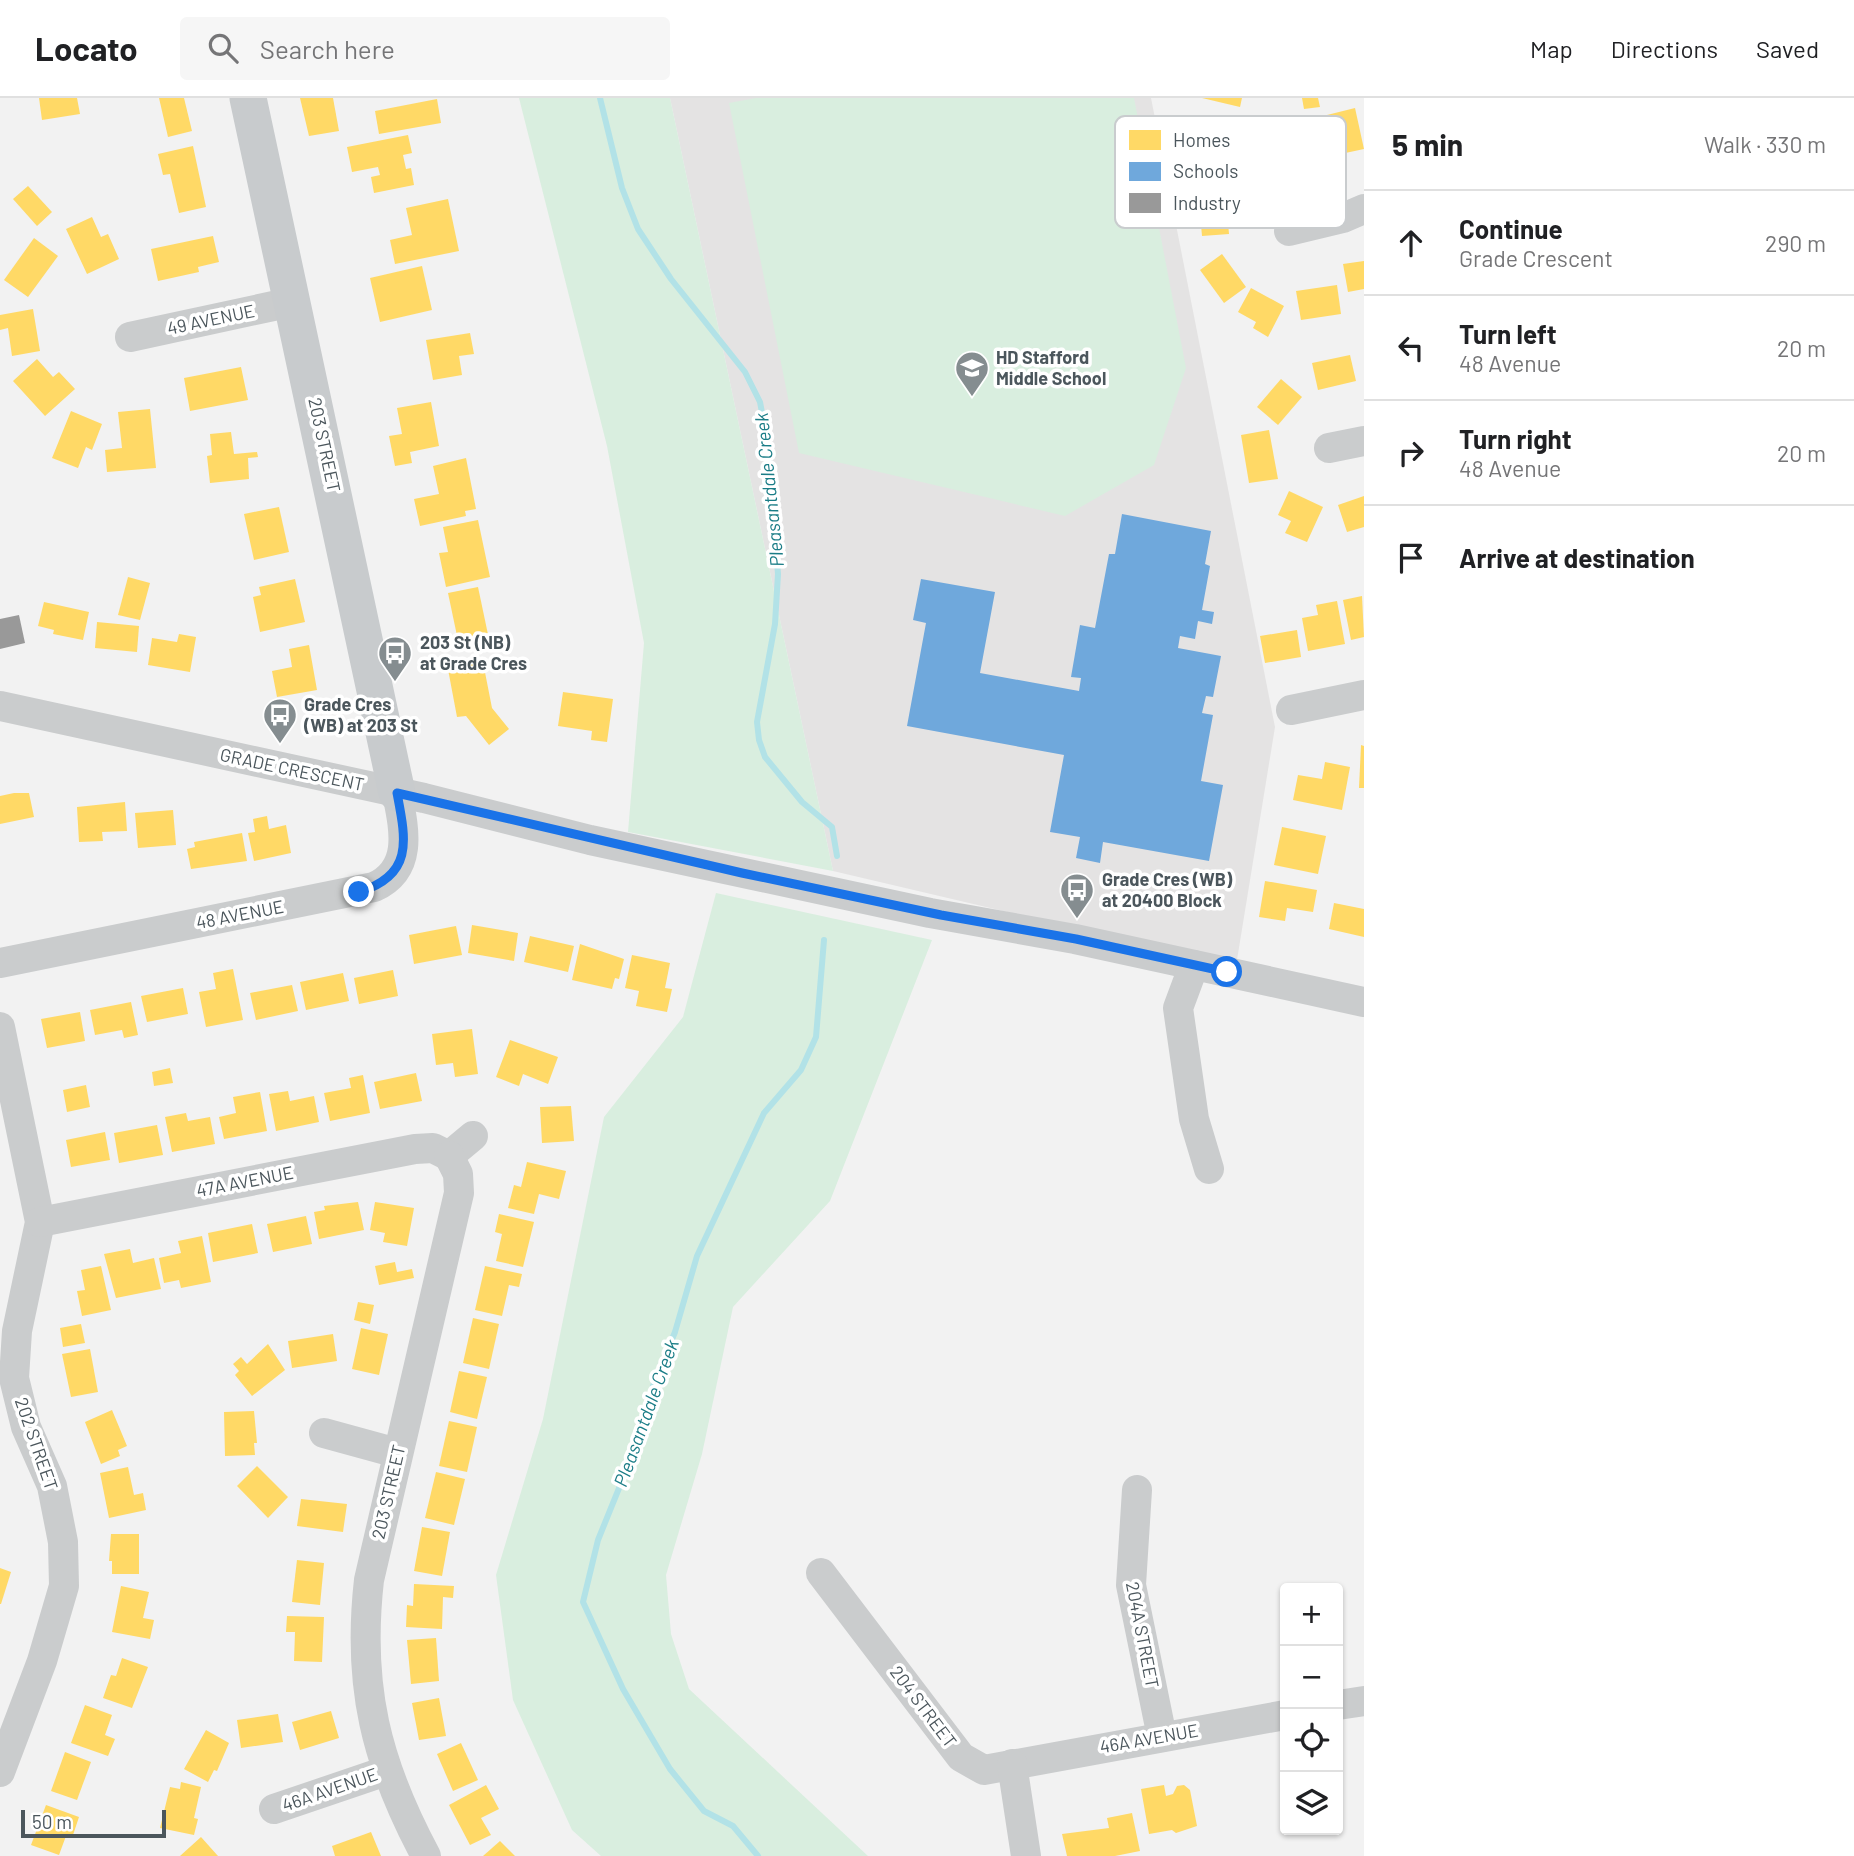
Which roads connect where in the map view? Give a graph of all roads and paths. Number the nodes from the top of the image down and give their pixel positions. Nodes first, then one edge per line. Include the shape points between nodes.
1 (248, 98) edge
2 (1364, 209) edge
3 (1346, 217) edge
4 (1298, 228) edge
5 (1289, 230) dead end
6 (292, 302) junction
7 (130, 337) dead end
8 (1364, 441) edge
9 (1329, 448) dead end
10 (1364, 695) edge
11 (0, 706) edge
12 (1291, 710) dead end
13 (397, 793) junction
14 (0, 964) edge
15 (1194, 965) junction
16 (1364, 1002) edge
17 (0, 1027) edge
18 (473, 1136) dead end
19 (449, 1156) junction
20 (1209, 1169) dead end
21 (40, 1222) junction
22 (324, 1433) dead end
23 (397, 1452) junction
24 (1137, 1490) dead end
25 (821, 1573) dead end
26 (1364, 1701) edge
27 (1343, 1704) edge
28 (1280, 1716) edge
29 (1162, 1737) junction
30 (1012, 1764) junction
31 (386, 1771) junction
32 (0, 1772) edge
33 (274, 1809) dead end
34 (426, 1856) edge
35 (1026, 1856) edge

1 - 6 main road, 203 STREET
2 - 3 street
4 - 5 street
6 - 7 street, 49 AVENUE
6 - 13 main road, 203 STREET
8 - 9 street
10 - 12 street
11 - 13 street, GRADE CRESCENT
13 - 14 street, 48 AVENUE via 406,840 388,881
13 - 15 street, GRADE CRESCENT via 742,873
15 - 16 street, GRADE CRESCENT
15 - 20 street via 1178,1008 1194,1119
17 - 21 street, 202 STREET
18 - 19 street
19 - 21 street, 47A AVENUE via 433,1148 415,1149
19 - 23 street, 203 STREET via 458,1174 459,1193
21 - 32 street, 202 STREET via 17,1331 14,1378 26,1427 52,1486 63,1542 64,1586 42,1661
22 - 23 street
23 - 31 street, 203 STREET via 369,1580 365,1632 368,1685
24 - 29 street, 204A STREET via 1131,1585
25 - 30 street, 204 STREET via 961,1757 984,1770
26 - 27 street
28 - 29 street, 46A AVENUE
29 - 30 street, 46A AVENUE
30 - 35 street
31 - 33 street, 46A AVENUE
31 - 34 street, 203 STREET

